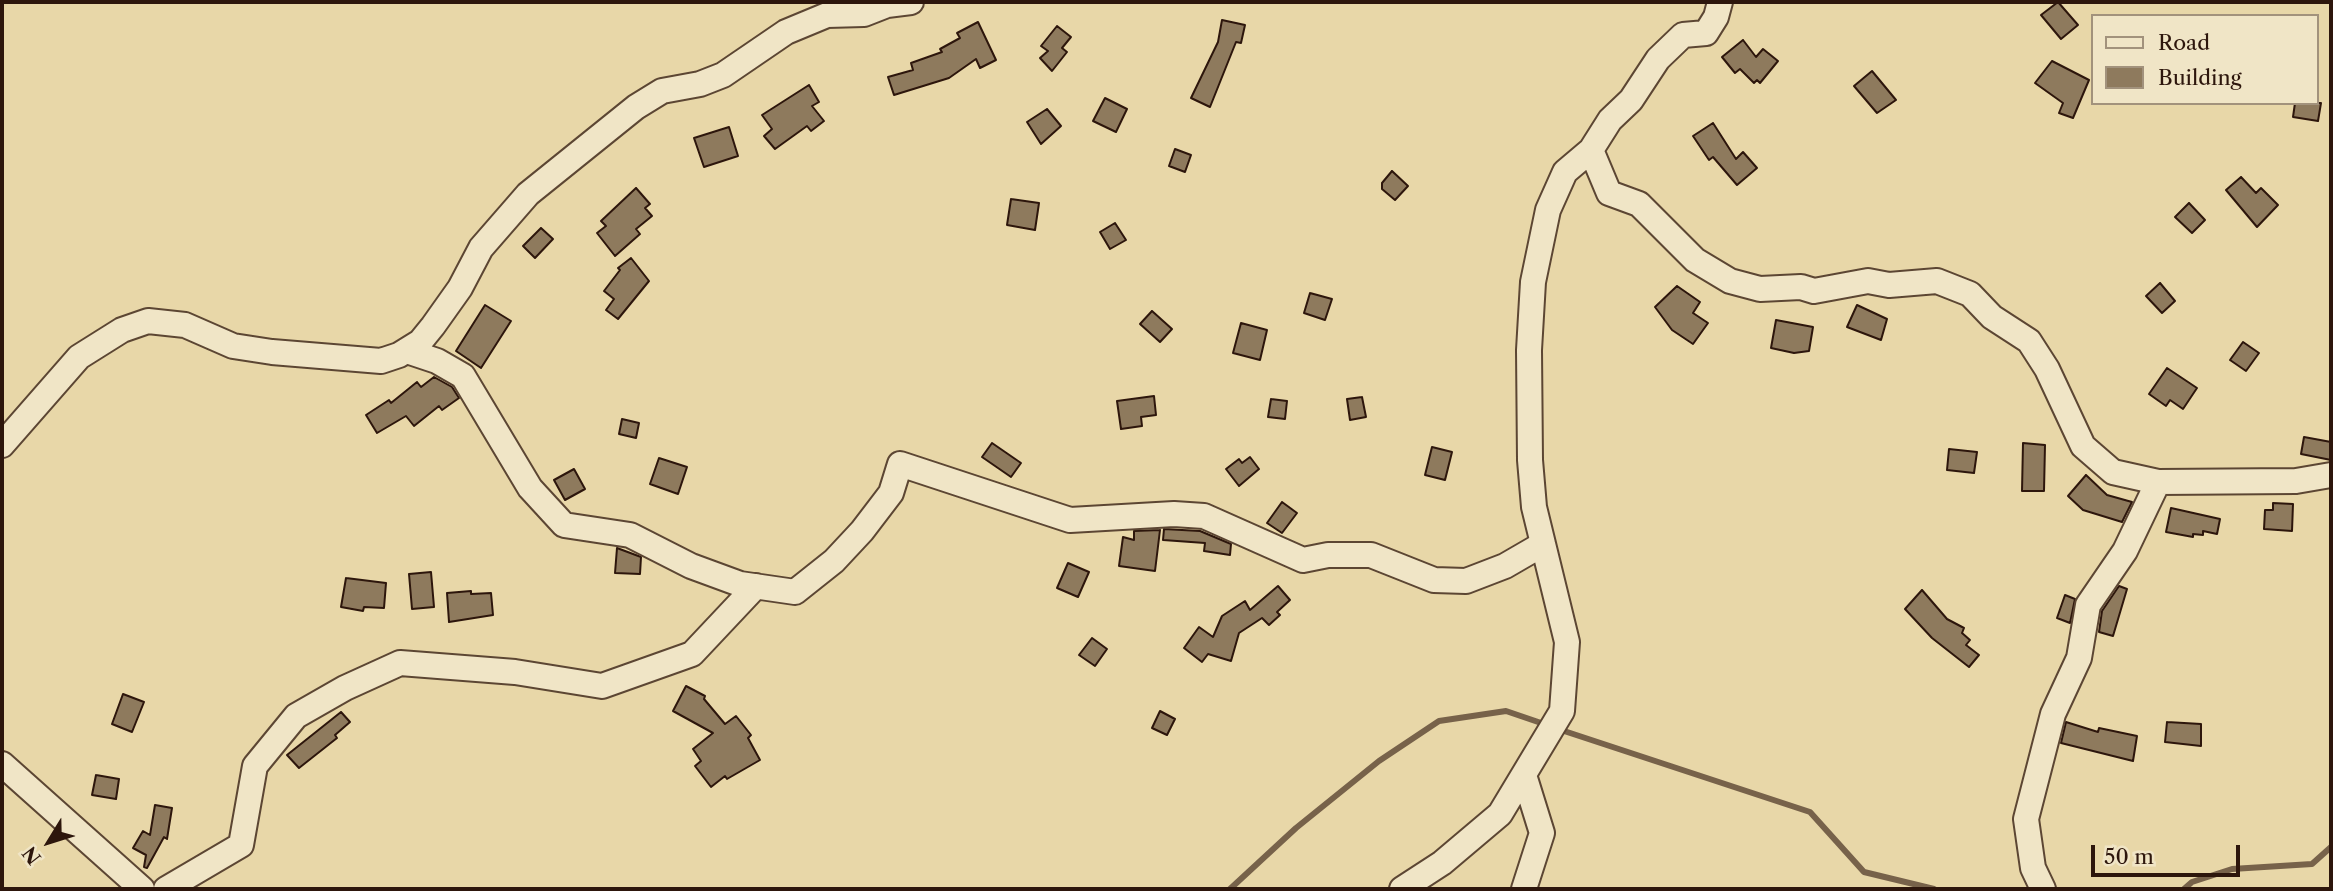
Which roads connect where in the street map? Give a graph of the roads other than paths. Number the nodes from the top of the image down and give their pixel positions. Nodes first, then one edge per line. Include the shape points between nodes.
1 (911, 2) edge
2 (1720, 2) edge
3 (1591, 150) junction
4 (407, 351) junction
5 (2, 445) edge
6 (2331, 475) edge
7 (2158, 482) junction
8 (1542, 544) junction
9 (755, 586) junction
10 (2, 764) edge
11 (1524, 775) junction
12 (142, 889) edge
13 (166, 889) edge
14 (1402, 889) edge
15 (1524, 889) edge
16 (2043, 889) edge

1 - 4 street via 864,14 827,15 786,32 723,75 700,85 662,91 636,107 528,194 481,248 433,326
2 - 3 street via 1706,33 1683,35 1658,59
3 - 7 street via 1609,193 1639,204 1696,260 1730,281 1760,289 1801,287 1814,291 1868,281 1889,285 1937,281 1970,294 2039,353 2070,423 2095,459 2113,472
3 - 8 street via 1565,172 1539,243 1533,282 1530,460
4 - 5 street via 381,361 272,352 233,346 185,326 148,321 122,330 79,357
4 - 9 street via 438,361 463,376 530,488 564,525 630,535 691,566
6 - 7 street via 2288,482
7 - 16 street via 2125,551 2088,605 2079,658 2053,714 2025,818 2033,868
8 - 9 street via 1505,566 1466,581 1434,580 1371,555 1303,560 1204,516 1070,520 900,464 891,493 834,561 795,592
8 - 11 street via 1567,642 1566,694 1562,710
9 - 13 street via 692,654 601,685 515,672 400,663 345,688 296,716 255,766 241,845
10 - 12 street
11 - 14 street via 1488,827
11 - 15 street via 1542,833

